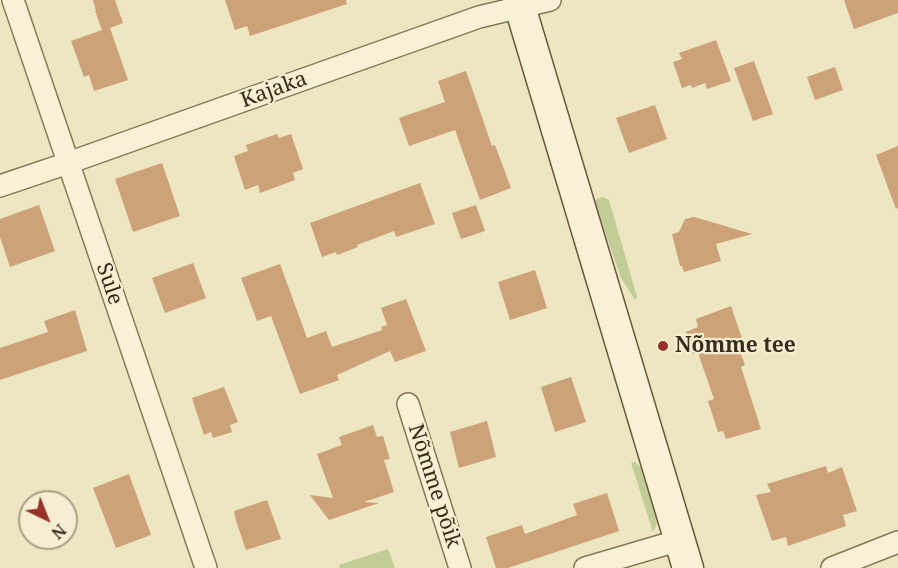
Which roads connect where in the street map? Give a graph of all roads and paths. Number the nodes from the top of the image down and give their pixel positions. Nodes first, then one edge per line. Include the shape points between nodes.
1 (14, 0) edge
2 (550, 0) edge
3 (519, 4) edge
4 (68, 164) junction
5 (0, 186) edge
6 (408, 404) dead end
7 (680, 540) junction
8 (898, 542) edge
9 (206, 568) edge
10 (460, 568) edge
11 (585, 568) edge
12 (687, 568) edge
13 (832, 568) edge

1 - 4 street, Sule
2 - 3 street, Kajaka
3 - 4 street, Kajaka
3 - 7 street
4 - 5 street, Kajaka
4 - 9 street, Sule
6 - 10 street, Nõmme põik
7 - 11 street
7 - 12 street
8 - 13 street

